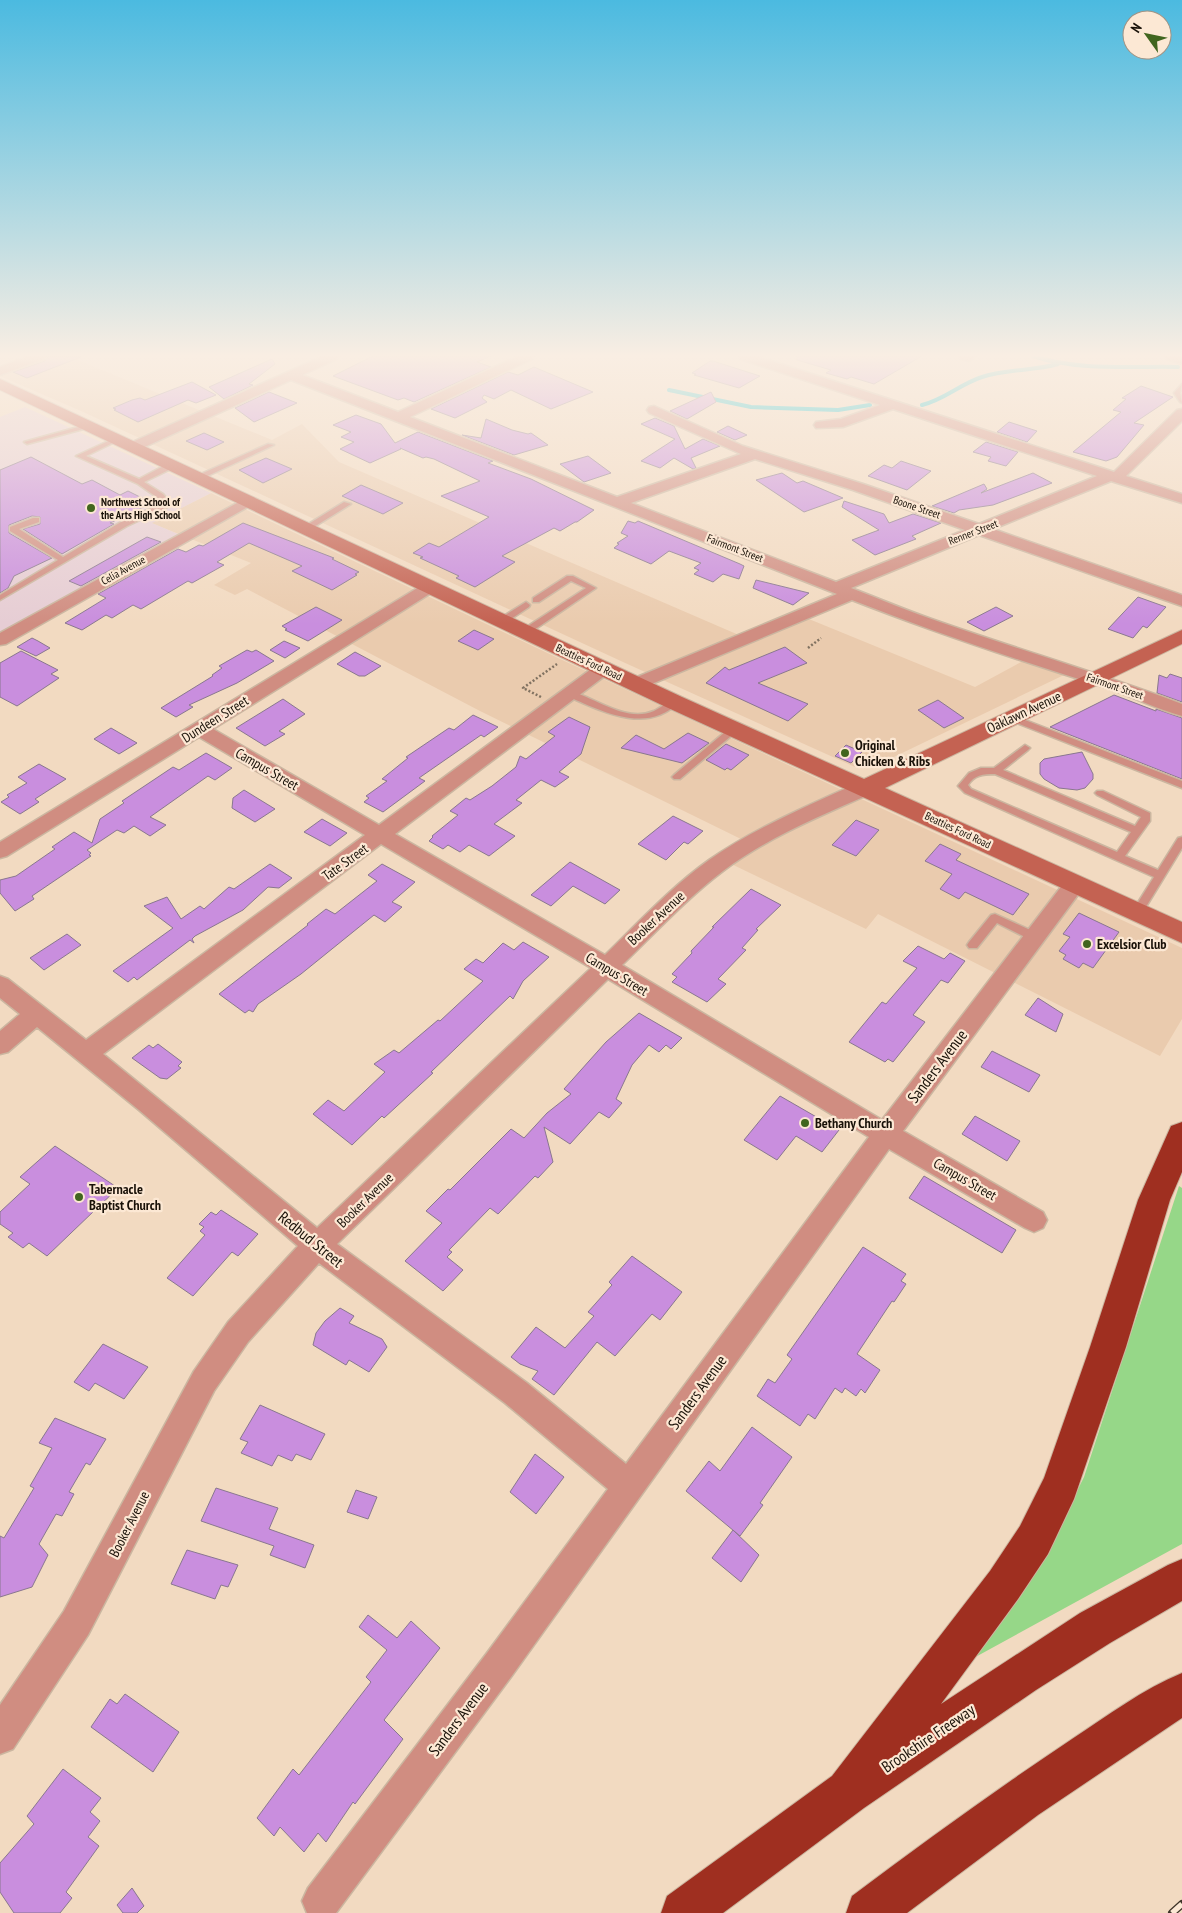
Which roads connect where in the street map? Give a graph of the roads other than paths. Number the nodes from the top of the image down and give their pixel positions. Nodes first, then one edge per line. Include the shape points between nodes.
1 (103, 445) edge
2 (130, 445) edge
3 (137, 445) edge
4 (267, 445) edge
5 (474, 445) edge
6 (732, 445) edge
7 (1015, 445) edge
8 (1147, 445) edge
9 (133, 447) junction
10 (756, 454) junction
11 (172, 465) junction
12 (198, 477) junction
13 (1113, 477) junction
14 (138, 482) junction
15 (1182, 499) edge
16 (248, 500) junction
17 (618, 502) junction
18 (347, 504) dead end
19 (36, 520) dead end
20 (306, 528) junction
21 (979, 529) junction
22 (64, 560) junction
23 (430, 587) junction
24 (843, 591) junction
25 (0, 598) edge
26 (536, 600) dead end
27 (1182, 601) edge
28 (526, 606) dead end
29 (502, 621) junction
30 (524, 632) junction
31 (1182, 636) edge
32 (0, 640) edge
33 (604, 668) junction
34 (1094, 679) junction
35 (636, 684) junction
36 (570, 694) junction
37 (674, 702) junction
38 (1182, 710) edge
39 (1012, 718) junction
40 (199, 729) junction
41 (734, 729) junction
42 (1025, 748) dead end
43 (996, 771) junction
44 (677, 777) dead end
45 (1182, 785) edge
46 (865, 788) junction
47 (1100, 793) dead end
48 (1137, 831) junction
49 (381, 836) junction
50 (1182, 840) edge
51 (0, 851) edge
52 (1119, 857) junction
53 (1160, 875) junction
54 (1075, 884) junction
55 (1137, 912) junction
56 (1182, 933) edge
57 (1035, 936) junction
58 (973, 945) dead end
59 (605, 967) junction
60 (0, 985) edge
61 (35, 1015) junction
62 (0, 1044) edge
63 (85, 1054) junction
64 (886, 1134) junction
65 (1182, 1135) edge
66 (1034, 1220) dead end
67 (318, 1246) junction
68 (628, 1485) junction
69 (1182, 1579) edge
70 (1182, 1694) edge
71 (0, 1736) edge
72 (848, 1792) junction
73 (321, 1901) dead end
74 (684, 1913) edge
75 (870, 1913) edge

1 - 14 lane via 80,456
2 - 9 main road, Beatties Ford Road
3 - 9 street
4 - 12 lane
5 - 17 street, Fairmont Street
6 - 10 street, Boone Street
7 - 13 street
8 - 13 street, Renner Street
9 - 11 main road, Beatties Ford Road
10 - 17 street
10 - 21 street, Boone Street
11 - 12 main road, Beatties Ford Road
11 - 14 lane
12 - 16 main road, Beatties Ford Road
13 - 15 street
13 - 21 street, Renner Street
14 - 22 lane via 162,496 166,504 124,524
16 - 20 main road, Beatties Ford Road
16 - 32 street, Celia Avenue
17 - 24 street, Fairmont Street
18 - 20 lane
19 - 22 lane via 13,530
20 - 23 main road, Beatties Ford Road
21 - 24 street, Renner Street
21 - 27 street, Boone Street
22 - 25 lane
23 - 29 main road, Beatties Ford Road
23 - 40 street, Dundeen Street
24 - 34 street, Fairmont Street via 961,636
24 - 35 street, Renner Street
26 - 30 lane via 570,578 592,588
28 - 29 lane
29 - 30 main road, Beatties Ford Road
30 - 33 main road, Beatties Ford Road
31 - 34 main road, Oaklawn Avenue
33 - 35 main road, Beatties Ford Road
33 - 36 street, Tate Street
34 - 38 street, Fairmont Street
34 - 39 main road, Oaklawn Avenue
35 - 37 main road, Beatties Ford Road
36 - 37 lane via 620,714 642,716 657,713
36 - 49 street, Tate Street
37 - 41 main road, Beatties Ford Road
39 - 45 lane
39 - 46 main road, Oaklawn Avenue
40 - 49 street, Campus Street
40 - 51 street, Dundeen Street
41 - 44 lane
41 - 46 main road, Beatties Ford Road
42 - 43 lane
43 - 48 lane
43 - 52 lane via 975,772 963,786
46 - 54 main road, Beatties Ford Road
46 - 59 street, Booker Avenue via 780,826 717,865 688,888
47 - 48 lane via 1146,815
48 - 52 lane
49 - 59 street, Campus Street
49 - 63 street, Tate Street
50 - 53 lane
52 - 53 lane
53 - 55 lane
54 - 55 main road, Beatties Ford Road
54 - 57 street, Sanders Avenue
55 - 56 main road, Beatties Ford Road
57 - 58 lane via 995,918
57 - 64 street, Sanders Avenue
59 - 64 street, Campus Street
59 - 67 street, Booker Avenue
60 - 61 street, Redbud Street
61 - 62 street
61 - 63 street, Redbud Street
63 - 67 street, Redbud Street
64 - 66 street, Campus Street
64 - 68 street, Sanders Avenue
65 - 72 highway via 1154,1200 1060,1485 1034,1540 1004,1585
67 - 68 street, Redbud Street via 516,1393
67 - 71 street, Booker Avenue via 258,1308 204,1381 76,1623
68 - 73 street, Sanders Avenue via 499,1665
69 - 72 highway, Brookshire Freeway via 1021,1675
70 - 75 highway via 920,1873
72 - 74 highway, Brookshire Freeway

